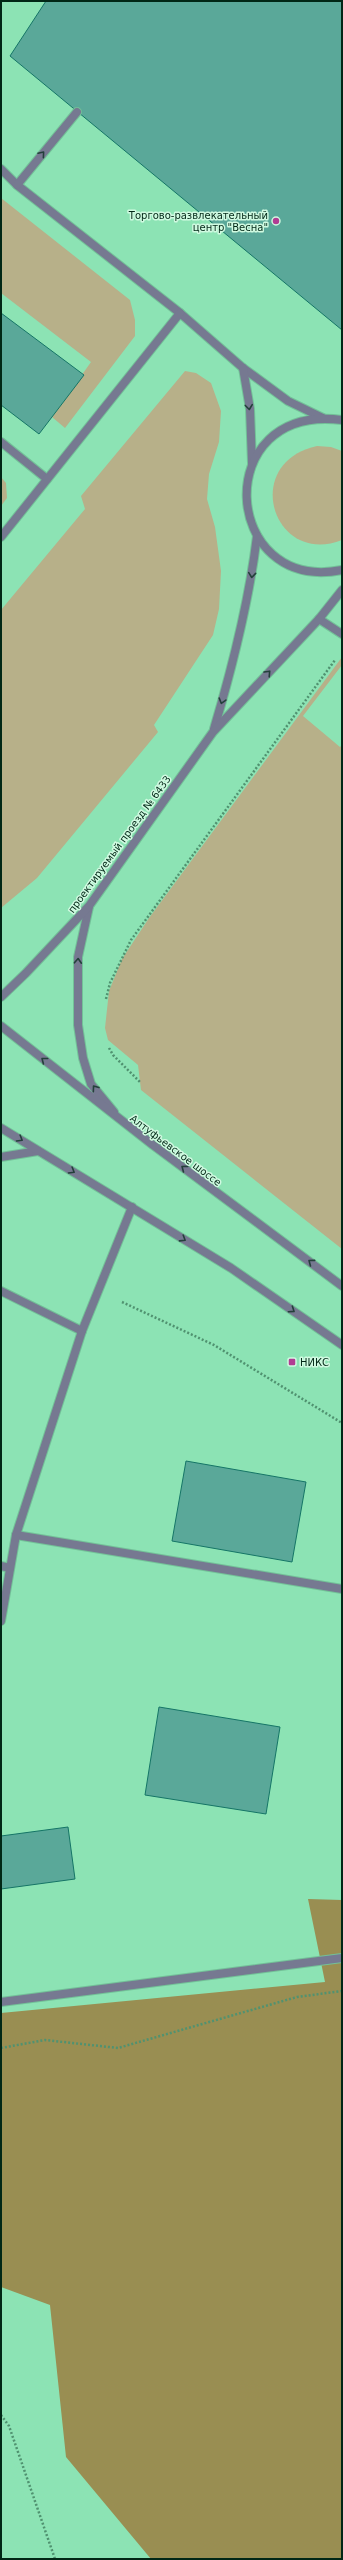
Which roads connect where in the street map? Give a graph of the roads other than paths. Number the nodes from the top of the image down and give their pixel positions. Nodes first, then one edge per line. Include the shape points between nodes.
1 (77, 112) dead end
2 (1, 169) edge
3 (17, 184) junction
4 (180, 313) junction
5 (243, 368) junction
6 (323, 418) junction
7 (342, 420) edge
8 (1, 442) edge
9 (252, 463) junction
10 (47, 479) junction
11 (256, 536) junction
12 (1, 537) edge
13 (342, 570) edge
14 (342, 590) edge
15 (319, 619) junction
16 (342, 634) edge
17 (213, 732) junction
18 (89, 906) junction
19 (1, 997) edge
20 (1, 1026) edge
21 (119, 1118) junction
22 (1, 1128) edge
23 (38, 1151) junction
24 (1, 1157) edge
25 (132, 1207) junction
26 (342, 1286) edge
27 (1, 1291) edge
28 (82, 1331) junction
29 (342, 1345) edge
30 (16, 1535) junction
31 (1, 1566) edge
32 (10, 1568) junction
33 (342, 1589) edge
34 (1, 1621) edge
35 (342, 1958) edge
36 (1, 2002) edge

3 -> 1 street
2 - 3 street
3 - 4 street
4 - 5 street
4 - 10 street
5 - 6 street via 288,401
5 -> 9 street via 250,409
6 - 7 street
6 - 9 street via 305,420 274,435
8 - 10 street
9 - 11 street via 247,481 246,500 249,519
10 - 12 street
11 - 13 street via 270,552 287,564 307,572 328,573
11 -> 17 street via 248,597 236,654
14 - 15 street
15 - 16 street
17 -> 15 street
17 - 18 street, проектируемый проезд № 6433
18 - 19 street, проектируемый проезд № 6433
21 -> 18 street via 92,1084 82,1051 78,1025 78,957
21 -> 20 street, Алтуфьевское шоссе
26 -> 21 street, Алтуфьевское шоссе
22 -> 23 street
23 - 24 street
23 -> 25 street
25 - 28 street
25 -> 29 street via 231,1268
27 - 28 street
28 - 30 street
30 - 32 street
30 - 33 street
31 - 32 street
32 - 34 street
35 - 36 street

